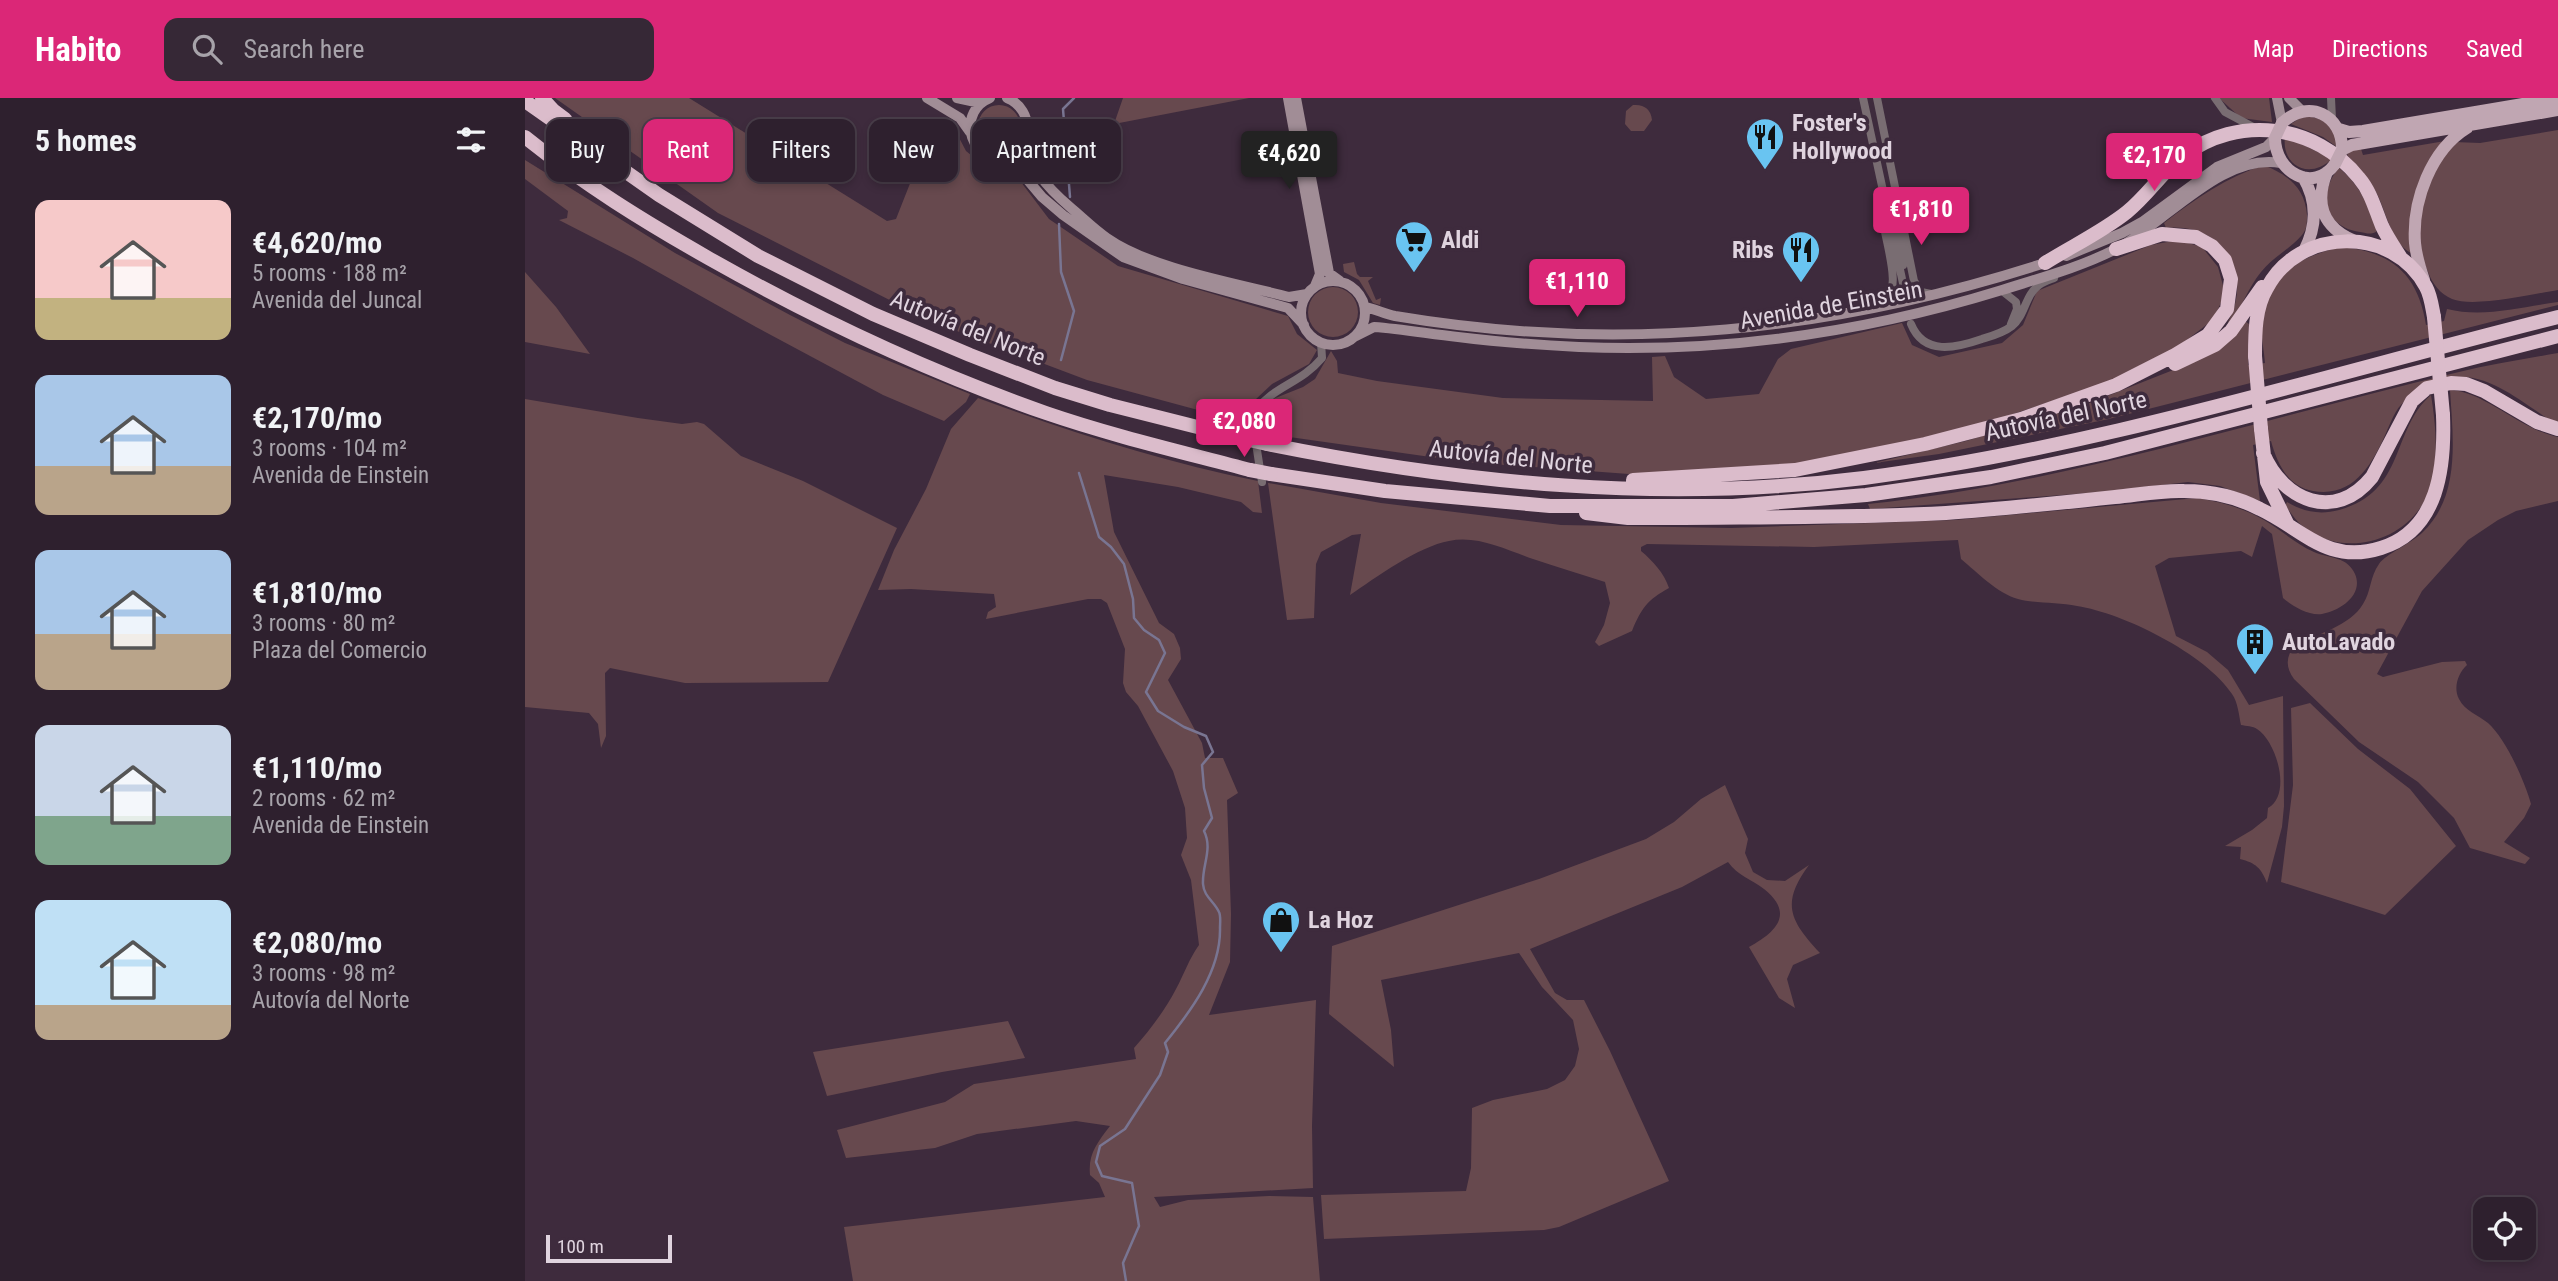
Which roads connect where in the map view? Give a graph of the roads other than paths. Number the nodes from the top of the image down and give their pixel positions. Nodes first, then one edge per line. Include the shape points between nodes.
1 (542, 98) edge
2 (927, 98) edge
3 (957, 98) edge
4 (1007, 98) edge
5 (1287, 98) edge
6 (1296, 98) edge
7 (1863, 98) edge
8 (1877, 98) edge
9 (2215, 98) edge
10 (2277, 98) edge
11 (2289, 98) edge
12 (2329, 98) edge
13 (2558, 98) edge
14 (525, 101) edge
15 (985, 101) edge
16 (1023, 103) edge
17 (2558, 110) edge
18 (2309, 112) junction
19 (2282, 123) junction
20 (2335, 124) junction
21 (2475, 124) junction
22 (2255, 128) junction
23 (969, 132) junction
24 (525, 137) edge
25 (972, 138) edge
26 (2275, 138) junction
27 (525, 149) edge
28 (2342, 150) junction
29 (546, 154) edge
30 (546, 158) edge
31 (2281, 163) junction
32 (2331, 168) junction
33 (2303, 177) junction
34 (1892, 181) junction
35 (586, 182) edge
36 (1029, 182) edge
37 (1046, 182) edge
38 (1883, 191) junction
39 (659, 195) junction
40 (2356, 241) junction
41 (2116, 249) junction
42 (2304, 251) junction
43 (2401, 258) junction
44 (2088, 262) junction
45 (2045, 263) junction
46 (2272, 279) junction
47 (1340, 281) junction
48 (2425, 284) junction
49 (1311, 290) junction
50 (2001, 290) junction
51 (1944, 293) junction
52 (1365, 307) junction
53 (1882, 307) junction
54 (2558, 317) edge
55 (1911, 324) dead end
56 (1304, 325) junction
57 (2004, 331) junction
58 (1356, 336) junction
59 (2558, 337) edge
60 (1321, 342) junction
61 (2116, 385) junction
62 (2558, 429) edge
63 (2263, 453) junction
64 (1267, 478) junction
65 (1547, 485) junction
66 (1550, 506) junction
67 (2290, 527) junction

1 - 39 highway
2 - 23 street via 960,118
3 - 15 street
4 - 16 street
5 - 49 street via 1320,274
6 - 47 street via 1329,272
7 - 38 street
8 - 34 street
9 - 22 street via 2225,111
10 - 19 street
11 - 18 street
12 - 18 street
12 - 20 street
13 - 20 main road via 2363,131 2349,132
14 - 39 highway, Autovía del Norte
15 - 23 street via 970,119
17 - 21 main road
18 - 19 main road
18 - 20 main road
19 - 26 main road, bridge
20 - 28 main road
21 - 28 main road
21 - 48 main road via 2452,137 2422,191 2414,235
22 - 43 highway via 2300,136 2344,162 2365,187
22 - 45 highway via 2221,135 2195,148 2116,221
23 - 25 street
24 - 29 highway, Autovía del Norte
26 - 31 main road
26 - 45 street, Avenida de Einstein via 2266,147 2206,174 2122,233
27 - 30 highway
28 - 32 main road, bridge
31 - 33 main road
31 - 41 street, Avenida de Einstein via 2261,161 2222,176
32 - 33 main road
32 - 40 main road via 2321,197 2327,221
33 - 42 main road via 2315,213
34 - 38 street via 1905,292
34 - 51 street via 1914,281 1921,292
35 - 64 highway, Autovía del Norte, bridge via 750,282 866,341 1048,413
36 - 56 street via 1063,215 1123,257 1288,308
37 - 49 street via 1116,243 1153,261 1289,297
38 - 53 street via 1881,216 1893,289
39 - 65 highway, Autovía del Norte, bridge via 758,256 873,314 1055,388 1267,444 1395,468
40 - 42 highway
40 - 43 highway via 2386,248
41 - 44 street, Avenida de Einstein
41 - 61 highway via 2162,234 2196,237 2225,260 2231,279 2227,309 2208,335
42 - 46 highway
43 - 48 highway
44 - 50 street, Avenida de Einstein
44 - 57 street via 2039,285 2018,320
45 - 51 street, Avenida de Einstein
46 - 61 highway via 2215,345 2143,378
46 - 63 highway, bridge via 2258,312 2255,356
47 - 49 street via 1322,282
47 - 52 street via 1356,290
48 - 67 highway, bridge via 2434,317 2443,415 2442,469 2434,500 2419,523 2381,548 2345,552 2321,546
49 - 56 street via 1302,304
50 - 57 street via 2016,302 2017,309
50 - 58 street, Avenida de Einstein via 1845,329 1716,344 1580,347 1374,327
51 - 53 street, Avenida de Einstein
52 - 53 street, Avenida de Einstein via 1391,316 1579,335 1705,332
52 - 58 street
54 - 65 highway, Autovía del Norte via 2099,435 1863,478 1741,487
55 - 57 street via 1918,337 1938,348
56 - 60 street
58 - 60 street via 1340,344
59 - 66 highway, Autovía del Norte via 2105,453 1991,477 1781,503
60 - 64 street via 1322,358 1310,373 1266,396 1254,412
61 - 65 highway via 2021,419 1795,470
62 - 63 highway via 2484,391 2451,383 2427,388 2412,401 2372,477 2347,498 2326,502 2294,494 2272,474
63 - 67 highway via 2267,482
64 - 66 highway, Autovía del Norte
66 - 67 highway via 1628,518 1876,514 1959,512 2183,491 2223,495

